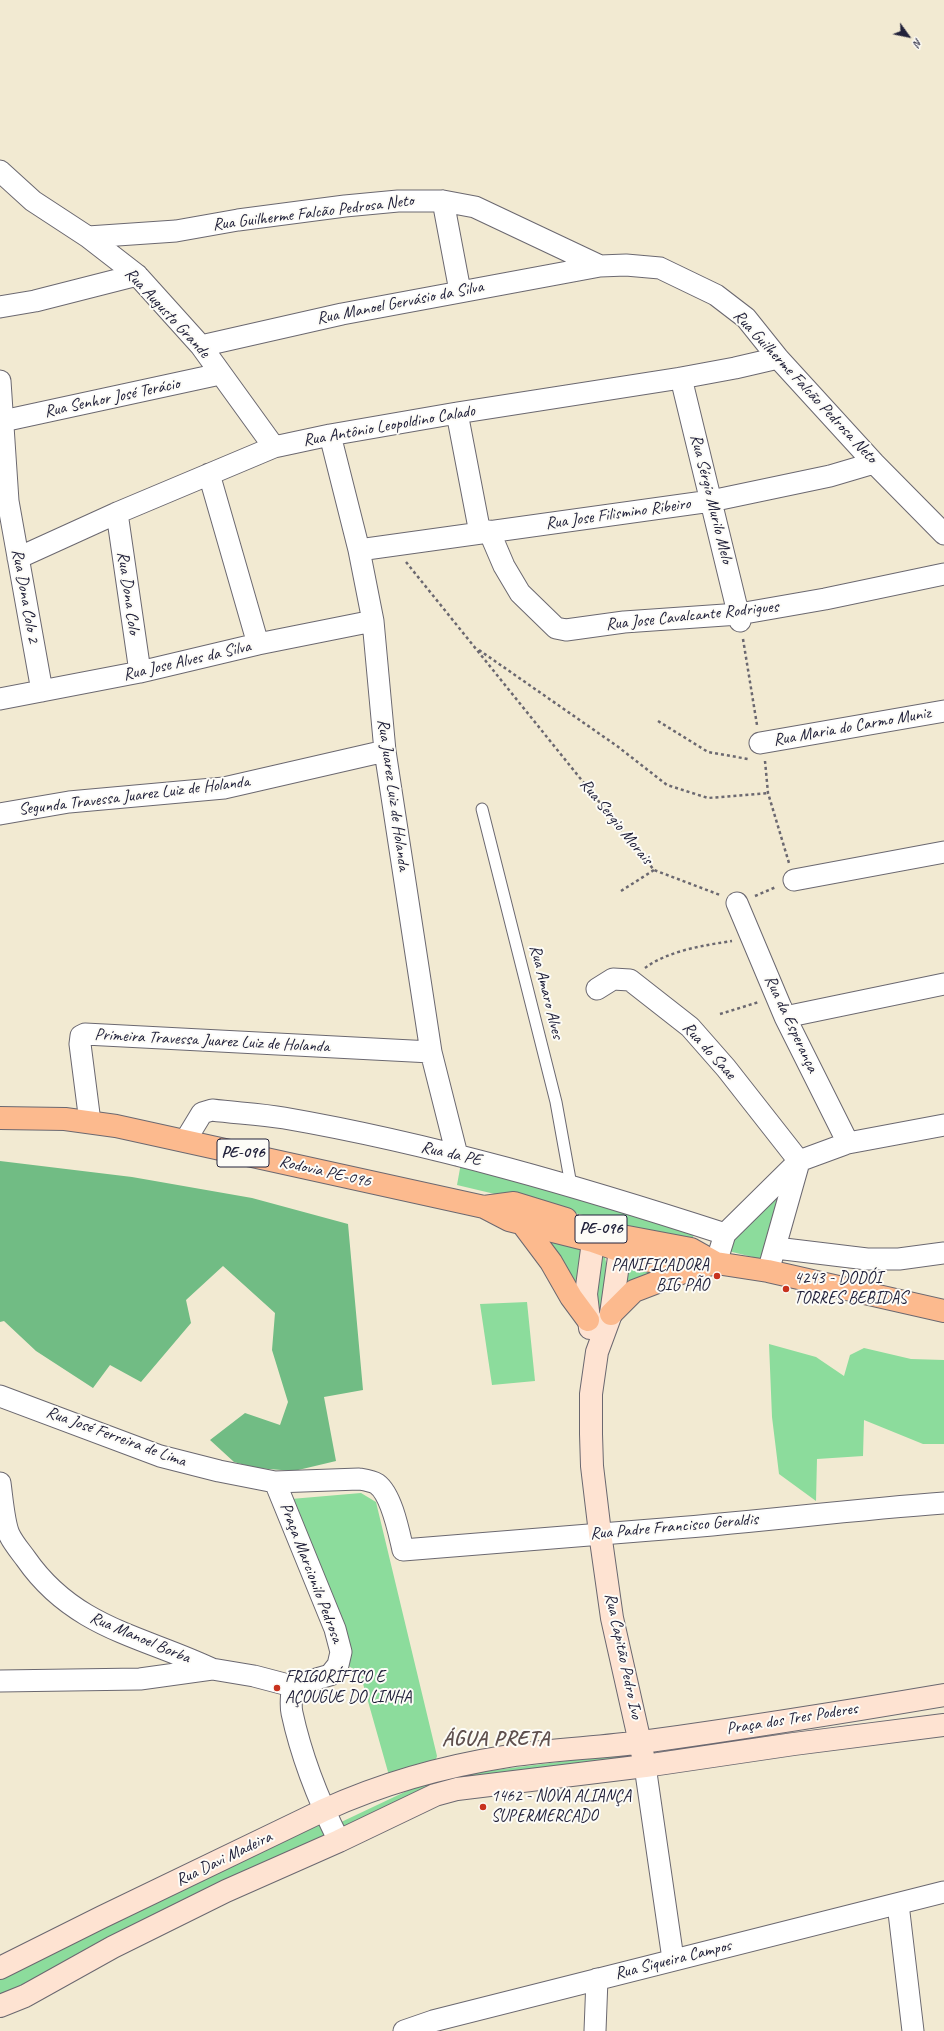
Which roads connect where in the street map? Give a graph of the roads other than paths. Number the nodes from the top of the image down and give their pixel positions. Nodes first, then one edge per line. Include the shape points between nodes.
1 (0, 171) edge
2 (443, 201) junction
3 (88, 237) junction
4 (600, 266) junction
5 (136, 275) junction
6 (460, 291) junction
7 (0, 307) edge
8 (202, 346) junction
9 (778, 358) junction
10 (220, 374) junction
11 (681, 378) junction
12 (0, 381) edge
13 (457, 413) junction
14 (3, 421) junction
15 (330, 435) junction
16 (274, 447) junction
17 (874, 463) junction
18 (209, 474) junction
19 (712, 501) junction
20 (117, 513) junction
21 (485, 532) junction
22 (944, 534) edge
23 (359, 550) junction
24 (18, 558) junction
25 (944, 574) edge
26 (740, 617) junction
27 (373, 621) junction
28 (258, 644) junction
29 (140, 672) junction
30 (42, 691) junction
31 (0, 699) edge
32 (944, 711) edge
33 (385, 752) junction
34 (760, 757) road end
35 (482, 809) dead end
36 (0, 814) edge
37 (944, 852) edge
38 (794, 880) road end
39 (737, 903) road end
40 (944, 984) edge
41 (596, 989) dead end
42 (785, 1017) junction
43 (431, 1052) junction
44 (0, 1118) edge
45 (90, 1122) junction
46 (944, 1125) edge
47 (185, 1141) junction
48 (848, 1143) junction
49 (457, 1155) junction
50 (799, 1161) junction
51 (571, 1185) junction
52 (484, 1207) junction
53 (521, 1222) junction
54 (594, 1234) junction
55 (725, 1234) junction
56 (621, 1243) junction
57 (776, 1248) junction
58 (944, 1253) edge
59 (716, 1263) junction
60 (695, 1268) junction
61 (768, 1271) junction
62 (944, 1311) edge
63 (611, 1314) junction
64 (588, 1320) junction
65 (597, 1352) junction
66 (0, 1396) edge
67 (275, 1482) junction
68 (0, 1483) edge
69 (944, 1504) edge
70 (600, 1533) junction
71 (4, 1534) edge
72 (403, 1550) joint
73 (212, 1669) junction
74 (0, 1681) edge
75 (292, 1686) junction
76 (944, 1695) edge
77 (944, 1725) edge
78 (641, 1742) junction
79 (454, 1766) joint
80 (645, 1766) junction
81 (324, 1810) junction
82 (339, 1841) junction
83 (944, 1892) edge
84 (898, 1904) junction
85 (673, 1959) junction
86 (0, 1968) edge
87 (597, 1979) junction
88 (0, 2006) edge
89 (404, 2031) edge
90 (595, 2031) edge
91 (913, 2031) edge

1 - 3 street, Rua Augusto Grande via 33,201
2 - 3 street, Rua Guilherme Falcão Pedrosa Neto via 398,201 345,206 176,230
2 - 4 street, Rua Guilherme Falcão Pedrosa Neto via 475,206
2 - 6 street
3 - 5 street, Rua Augusto Grande
4 - 6 street, Rua Manoel Gervásio da Silva
4 - 9 street, Rua Guilherme Falcão Pedrosa Neto via 660,268 716,295 746,318
5 - 7 street via 35,301
5 - 8 street, Rua Augusto Grande
6 - 8 street, Rua Manoel Gervásio da Silva via 342,314
8 - 10 street, Rua Augusto Grande
9 - 11 street, Rua Antônio Leopoldino Calado
9 - 17 street, Rua Guilherme Falcão Pedrosa Neto
10 - 14 street, Rua Senhor José Terácio
10 - 16 street, Rua Augusto Grande
11 - 13 street, Rua Antônio Leopoldino Calado
11 - 19 street, Rua Sérgio Murilo Melo
12 - 14 street, Rua Dona Colo 2
13 - 15 street, Rua Antônio Leopoldino Calado
13 - 21 street, Rua Jose Cavalcante Rodrigues
14 - 24 street, Rua Dona Colo 2 via 8,501
15 - 16 street, Rua Antônio Leopoldino Calado
15 - 23 street, Rua Juarez Luiz de Holanda
16 - 18 street, Rua Antônio Leopoldino Calado
17 - 19 street, Rua Jose Filismino Ribeiro via 830,476
17 - 22 street, Rua Guilherme Falcão Pedrosa Neto
18 - 20 street, Rua Antônio Leopoldino Calado
18 - 28 street
19 - 21 street, Rua Jose Filismino Ribeiro
19 - 26 street, Rua Sérgio Murilo Melo
20 - 24 street, Rua Antônio Leopoldino Calado
20 - 29 street, Rua Dona Colo
21 - 23 street, Rua Jose Filismino Ribeiro
21 - 26 street, Rua Jose Cavalcante Rodrigues via 520,593 556,628 566,630 624,622
23 - 27 street, Rua Juarez Luiz de Holanda
24 - 30 street, Rua Dona Colo 2
25 - 26 street, Rua Jose Cavalcante Rodrigues
27 - 28 street, Rua Jose Alves da Silva
27 - 33 street, Rua Juarez Luiz de Holanda
28 - 29 street, Rua Jose Alves da Silva
29 - 30 street, Rua Jose Alves da Silva
30 - 31 street, Rua Jose Alves da Silva
32 - 34 street, Rua Maria do Carmo Muniz
33 - 36 street, Segunda Travessa Juarez Luiz de Holanda via 224,788 69,802
33 - 43 street, Rua Juarez Luiz de Holanda
35 - 51 lane, Rua Amaro Alves via 556,1102
37 - 38 street via 858,866
39 - 42 street, Rua da Esperança
40 - 42 street
41 - 50 street, Rua do Saae via 613,979 630,980 690,1026
42 - 48 street, Rua da Esperança
43 - 45 street, Primeira Travessa Juarez Luiz de Holanda via 85,1034 81,1036 80,1044
43 - 49 street, Rua Juarez Luiz de Holanda
44 - 45 main road, Rodovia PE-096 / PE-096
45 - 47 main road, Rodovia PE-096 / PE-096
46 - 48 street
47 - 49 street, Rua da PE via 202,1113 212,1110 283,1118
47 - 52 main road, Rodovia PE-096 / PE-096
48 - 50 street
49 - 51 street, Rua da PE
50 - 55 street
50 - 57 street
51 - 55 street, Rua da PE
52 - 53 main road, PE-096 via 509,1220
52 - 54 main road, PE-096 via 514,1203
53 - 54 main road, PE-096
53 - 64 main road via 551,1262
54 - 56 main road, PE-096
54 - 64 main road, Rua Capitão Pedro Ivo via 586,1289
55 - 59 street
56 - 59 main road, PE-096 via 691,1249
56 - 60 main road, PE-096 via 650,1261
56 - 63 main road, Rua Capitão Pedro Ivo
57 - 58 street via 867,1259 899,1259
57 - 61 street
59 - 60 main road, PE-096
59 - 61 main road, PE-096
60 - 63 main road via 634,1291
61 - 62 main road, PE-096
63 - 65 main road, Rua Capitão Pedro Ivo
64 - 65 main road, Rua Capitão Pedro Ivo
65 - 70 main road, Rua Capitão Pedro Ivo via 591,1394 591,1434
66 - 67 street, Rua José Ferreira de Lima via 160,1456
67 - 72 street, Rua José Ferreira de Lima via 359,1479 378,1485 394,1514
67 - 75 street, Praça Marcionilo Pedrosa via 335,1629 341,1652 338,1665 330,1675
68 - 71 street, Rua Manoel Borba
69 - 70 street, Rua Padre Francisco Geraldis
70 - 72 street, Rua Padre Francisco Geraldis
70 - 78 main road, Rua Capitão Pedro Ivo via 612,1618
71 - 73 street, Rua Manoel Borba via 50,1588 73,1608 105,1626
73 - 74 street via 140,1679
73 - 75 street
75 - 81 street via 292,1713
76 - 78 main road, Praça dos Tres Poderes
77 - 80 main road, Praça dos Tres Poderes
78 - 79 main road, Praça dos Tres Poderes via 510,1756
78 - 80 main road, Rua Capitão Pedro Ivo
79 - 81 main road, Rua Davi Madeira via 395,1781
80 - 82 main road, Praça dos Tres Poderes via 457,1789 435,1795
80 - 85 street, Rua Capitão Pedro Ivo
81 - 82 street
81 - 86 main road, Rua Davi Madeira
82 - 88 main road, Rua Davi Madeira via 226,1891 113,1947 25,1996
83 - 84 street, Rua Siqueira Campos
84 - 85 street, Rua Siqueira Campos
84 - 91 street
85 - 87 street, Rua Siqueira Campos
87 - 89 street, Rua Siqueira Campos via 433,2020
87 - 90 street

